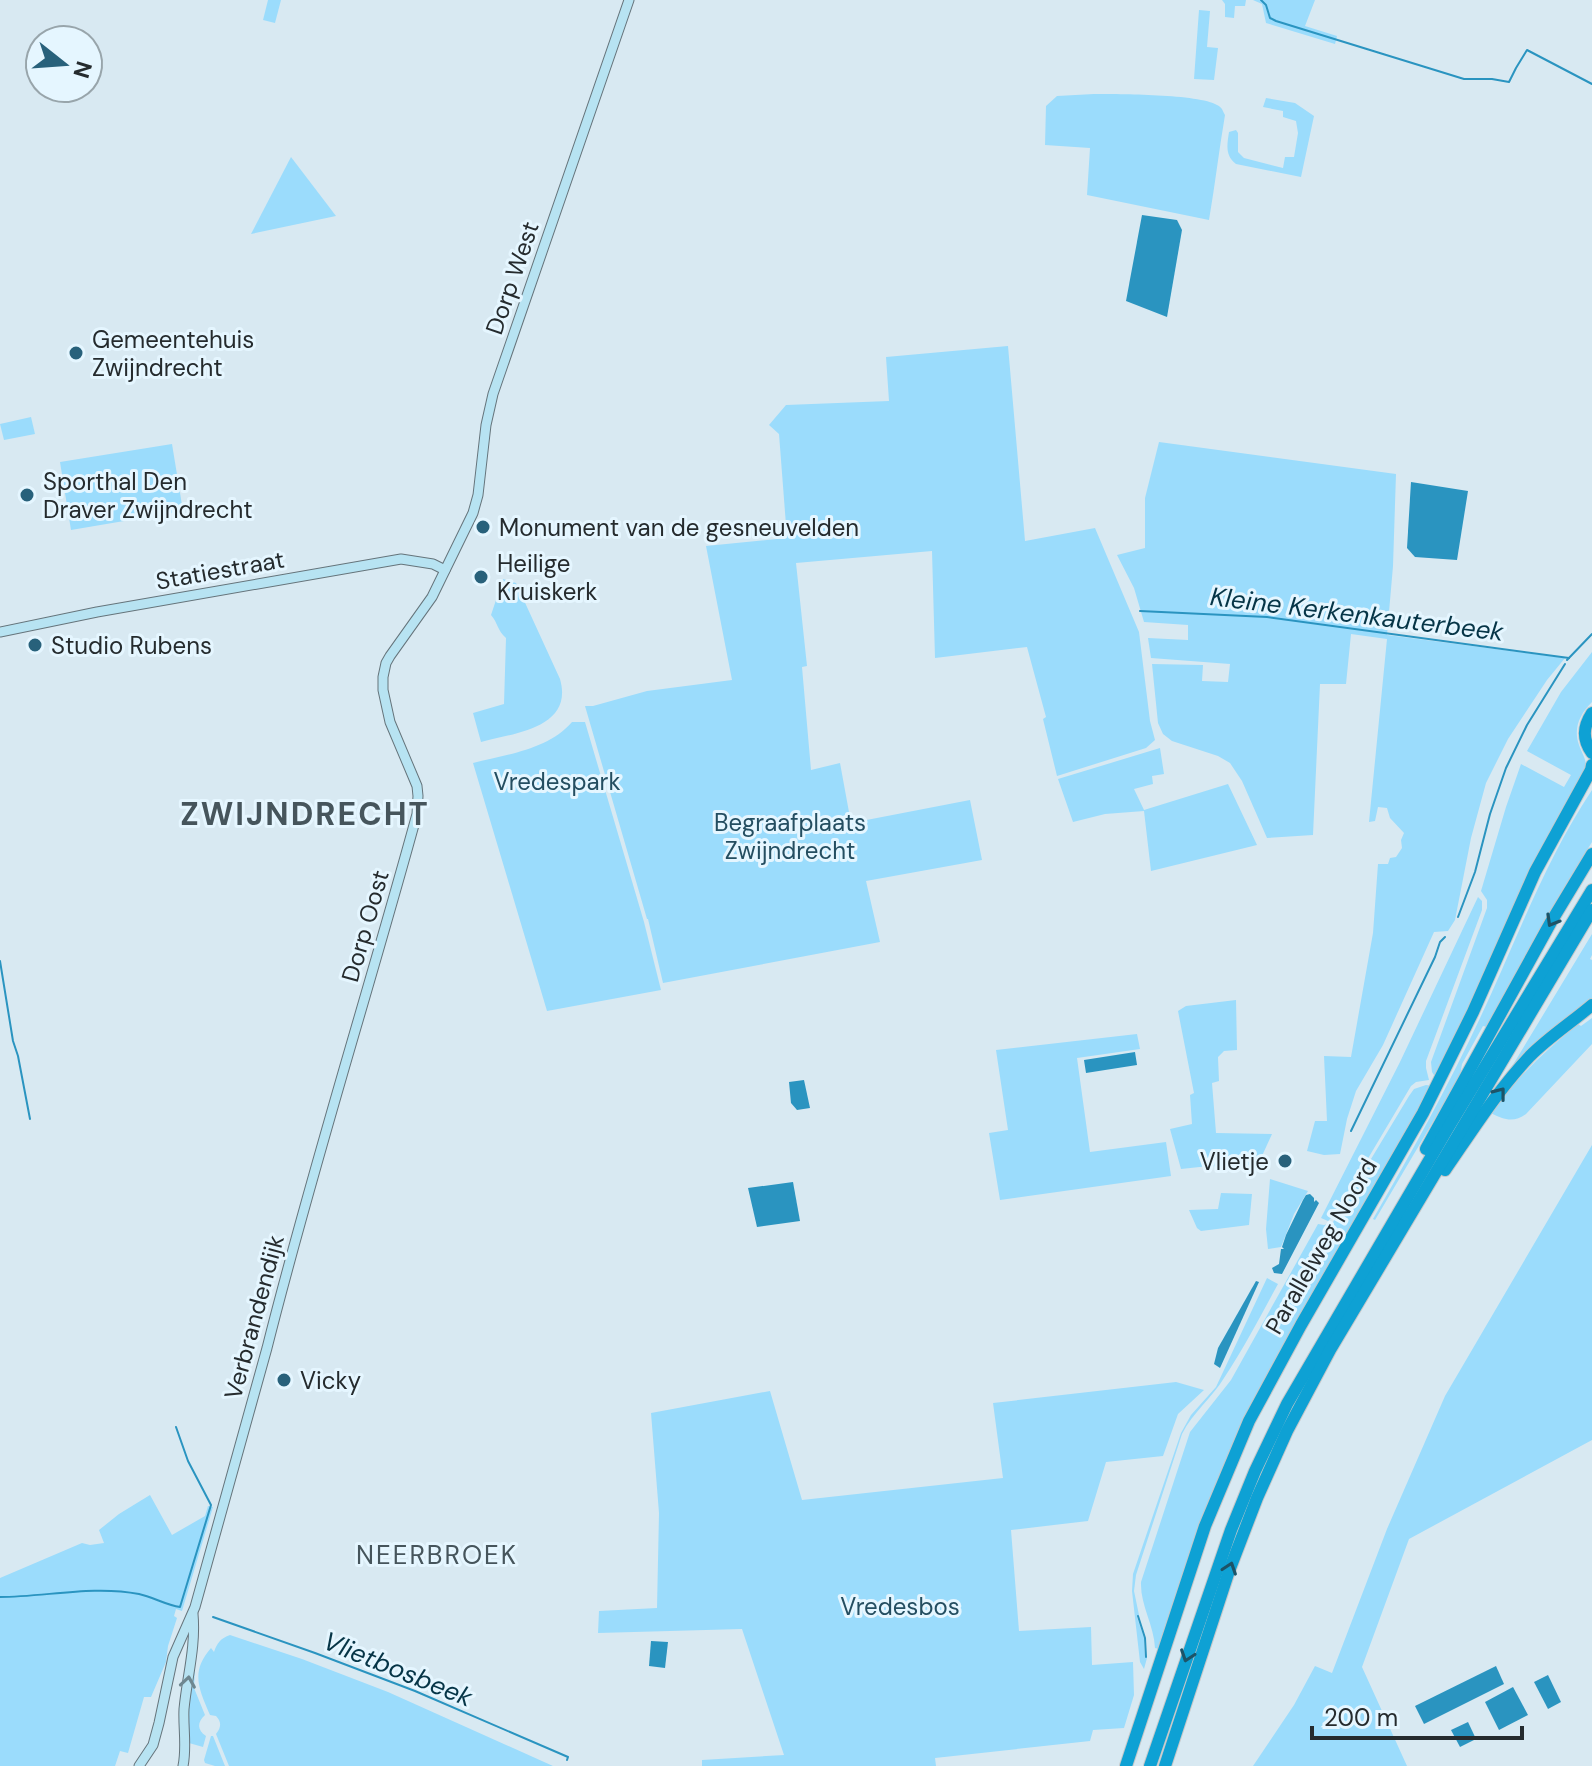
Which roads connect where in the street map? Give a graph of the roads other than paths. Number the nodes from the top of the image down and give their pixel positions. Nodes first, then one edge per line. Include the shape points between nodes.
1 (629, 0) edge
2 (445, 570) junction
3 (0, 632) edge
4 (1592, 713) edge
5 (1592, 753) edge
6 (1592, 765) edge
7 (1592, 782) edge
8 (1592, 854) edge
9 (1592, 890) edge
10 (1592, 910) edge
11 (1592, 1005) edge
12 (356, 1030) joint
13 (1400, 1220) junction
14 (193, 1614) junction
15 (139, 1766) edge
16 (183, 1766) edge
17 (1126, 1766) edge
18 (1133, 1766) edge
19 (1150, 1766) edge
20 (1165, 1766) edge

1 - 2 main road, Dorp West via 490,404 476,505
2 - 3 main road, Statiestraat via 401,559
2 - 12 main road, Dorp Oost via 390,656 383,677 388,715 417,786 418,803
4 - 5 highway via 1584,732
6 - 17 highway, Parallelweg Noord via 1535,872 1435,1090 1249,1421 1205,1526
7 - 18 highway, Parallelweg Noord via 1539,875 1424,1123 1255,1426 1210,1533
8 -> 13 highway via 1401,1194
9 - 13 highway
10 - 13 highway
13 -> 11 highway via 1422,1205 1514,1074
12 - 14 main road, Verbrandendijk
13 -> 19 highway via 1287,1404 1255,1471
20 -> 13 highway via 1229,1571 1272,1463
14 - 15 main road, Verbrandendijk via 173,1657 153,1745
16 -> 14 main road, Verbrandendijk

